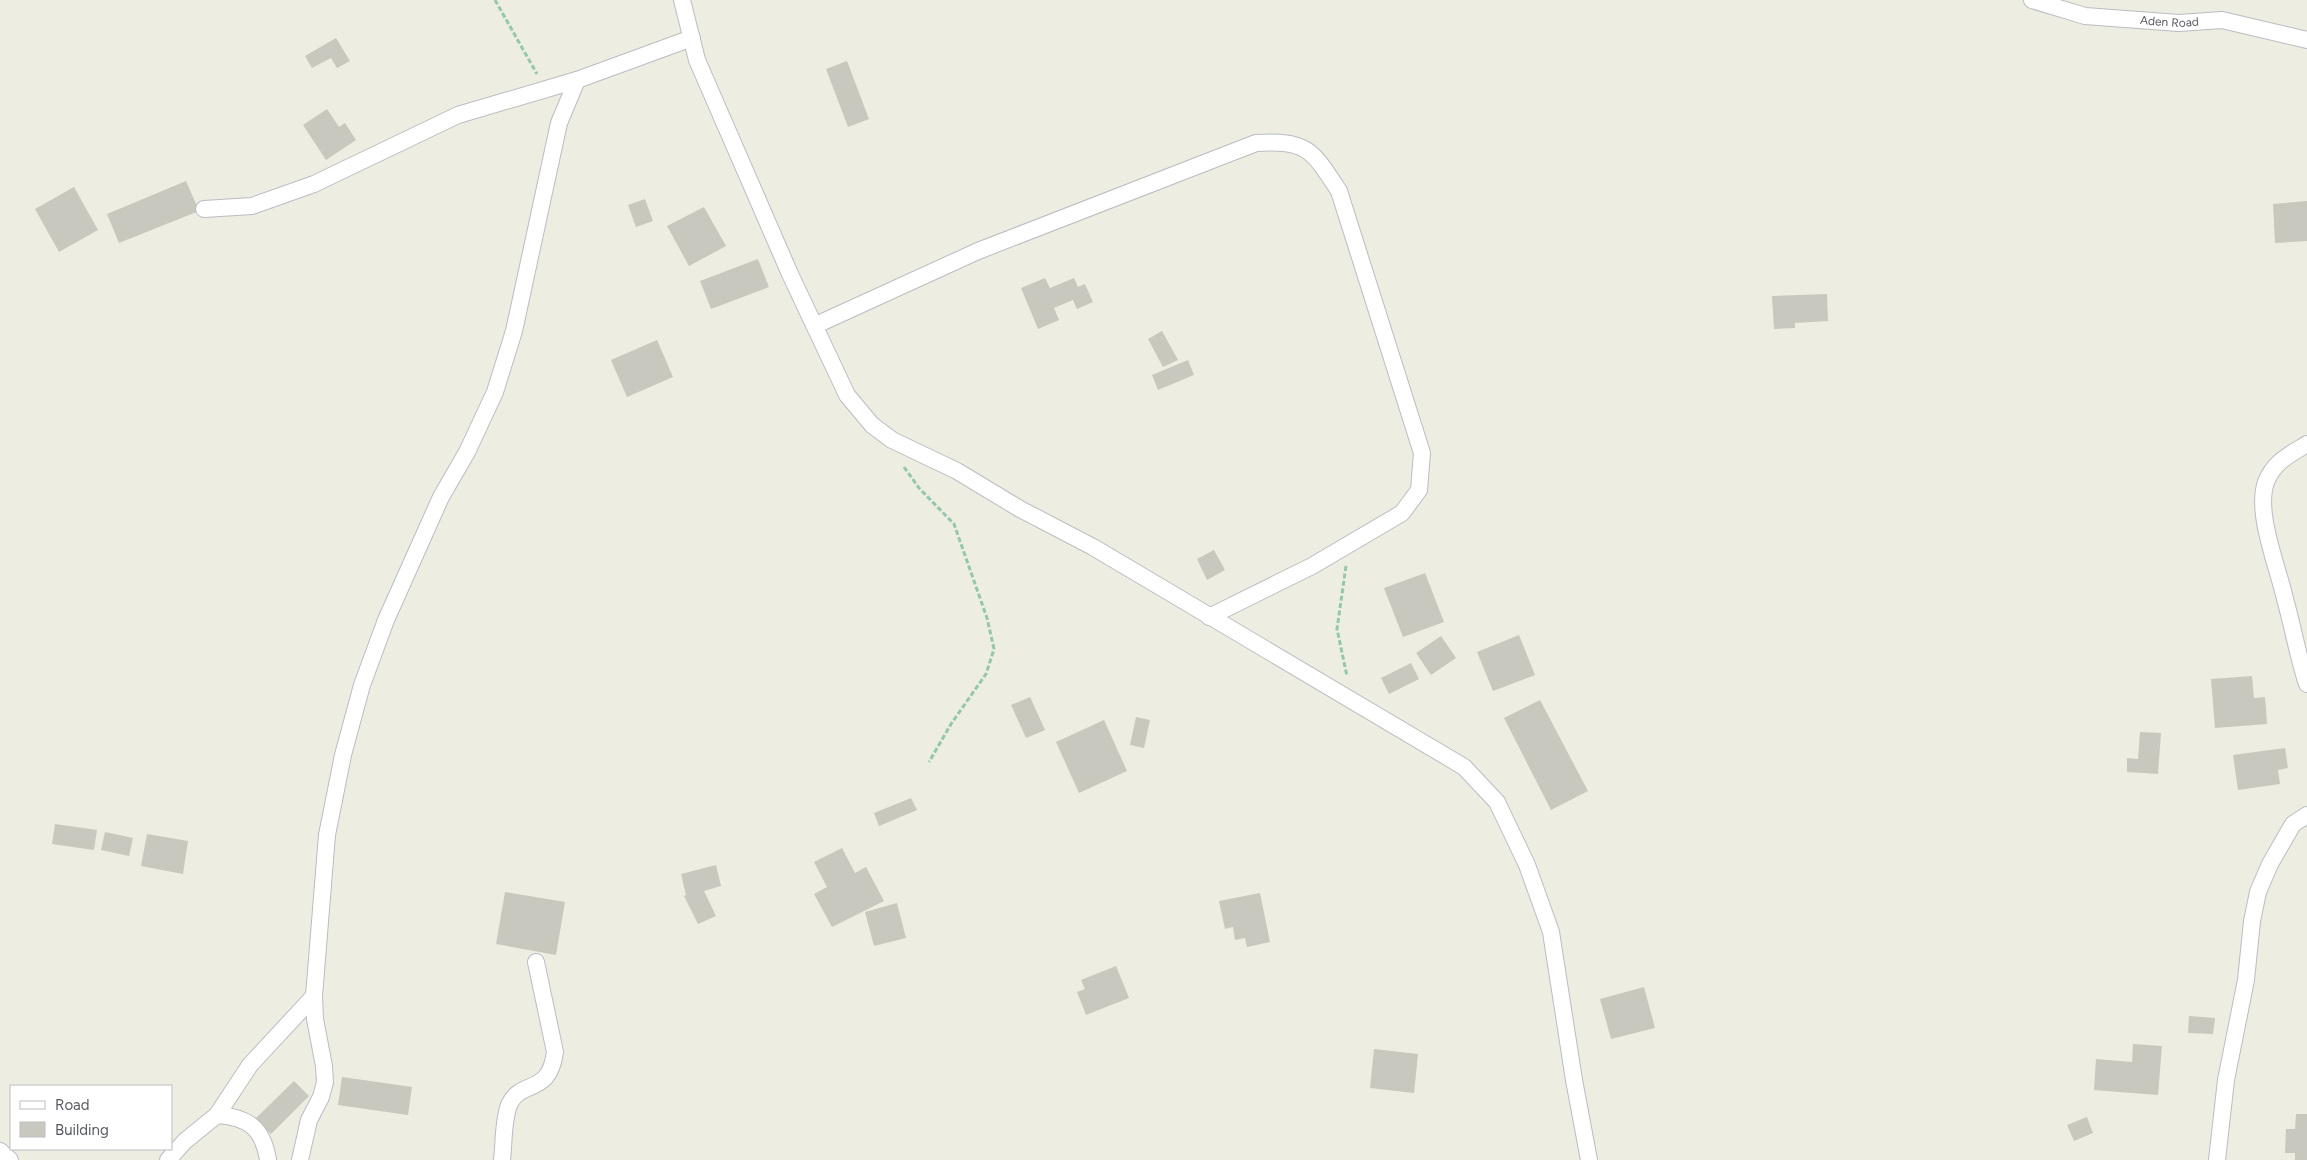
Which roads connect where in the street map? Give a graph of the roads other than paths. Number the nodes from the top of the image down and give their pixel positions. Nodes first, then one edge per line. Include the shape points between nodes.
1 (682, 0) edge
2 (2032, 0) edge
3 (692, 38) junction
4 (2307, 40) edge
5 (577, 80) junction
6 (204, 209) dead end
7 (816, 325) junction
8 (2307, 444) edge
9 (1209, 617) junction
10 (2307, 684) edge
11 (2307, 816) edge
12 (536, 962) dead end
13 (314, 996) junction
14 (217, 1115) junction
15 (0, 1151) edge
16 (10, 1160) edge
17 (168, 1160) edge
18 (268, 1160) edge
19 (300, 1160) edge
20 (502, 1160) edge
21 (1589, 1160) edge
22 (2217, 1160) edge

1 - 3 street
2 - 4 street, Aden Road via 2085,16 2179,23 2222,20
3 - 5 street
3 - 7 street via 697,60 786,266
5 - 6 street via 458,115 314,184 252,206
5 - 13 street via 551,155 514,331 495,392 467,452 441,497 386,620 362,684 327,835
7 - 9 street via 847,395 872,425 892,440 957,471 1109,556
7 - 9 street via 988,247 1256,143 1285,141 1314,154 1339,191 1422,453 1419,490 1402,513 1312,566
8 - 10 street via 2280,460 2271,470 2263,500 2268,536
9 - 21 street via 1464,768 1497,802 1527,865 1551,932
11 - 22 street via 2293,824 2258,892
12 - 20 street via 555,1052 553,1065 549,1076 516,1096 510,1105
13 - 14 street via 250,1065
13 - 19 street via 325,1082 310,1120
14 - 17 street
14 - 18 street via 243,1118 261,1137
15 - 16 street

